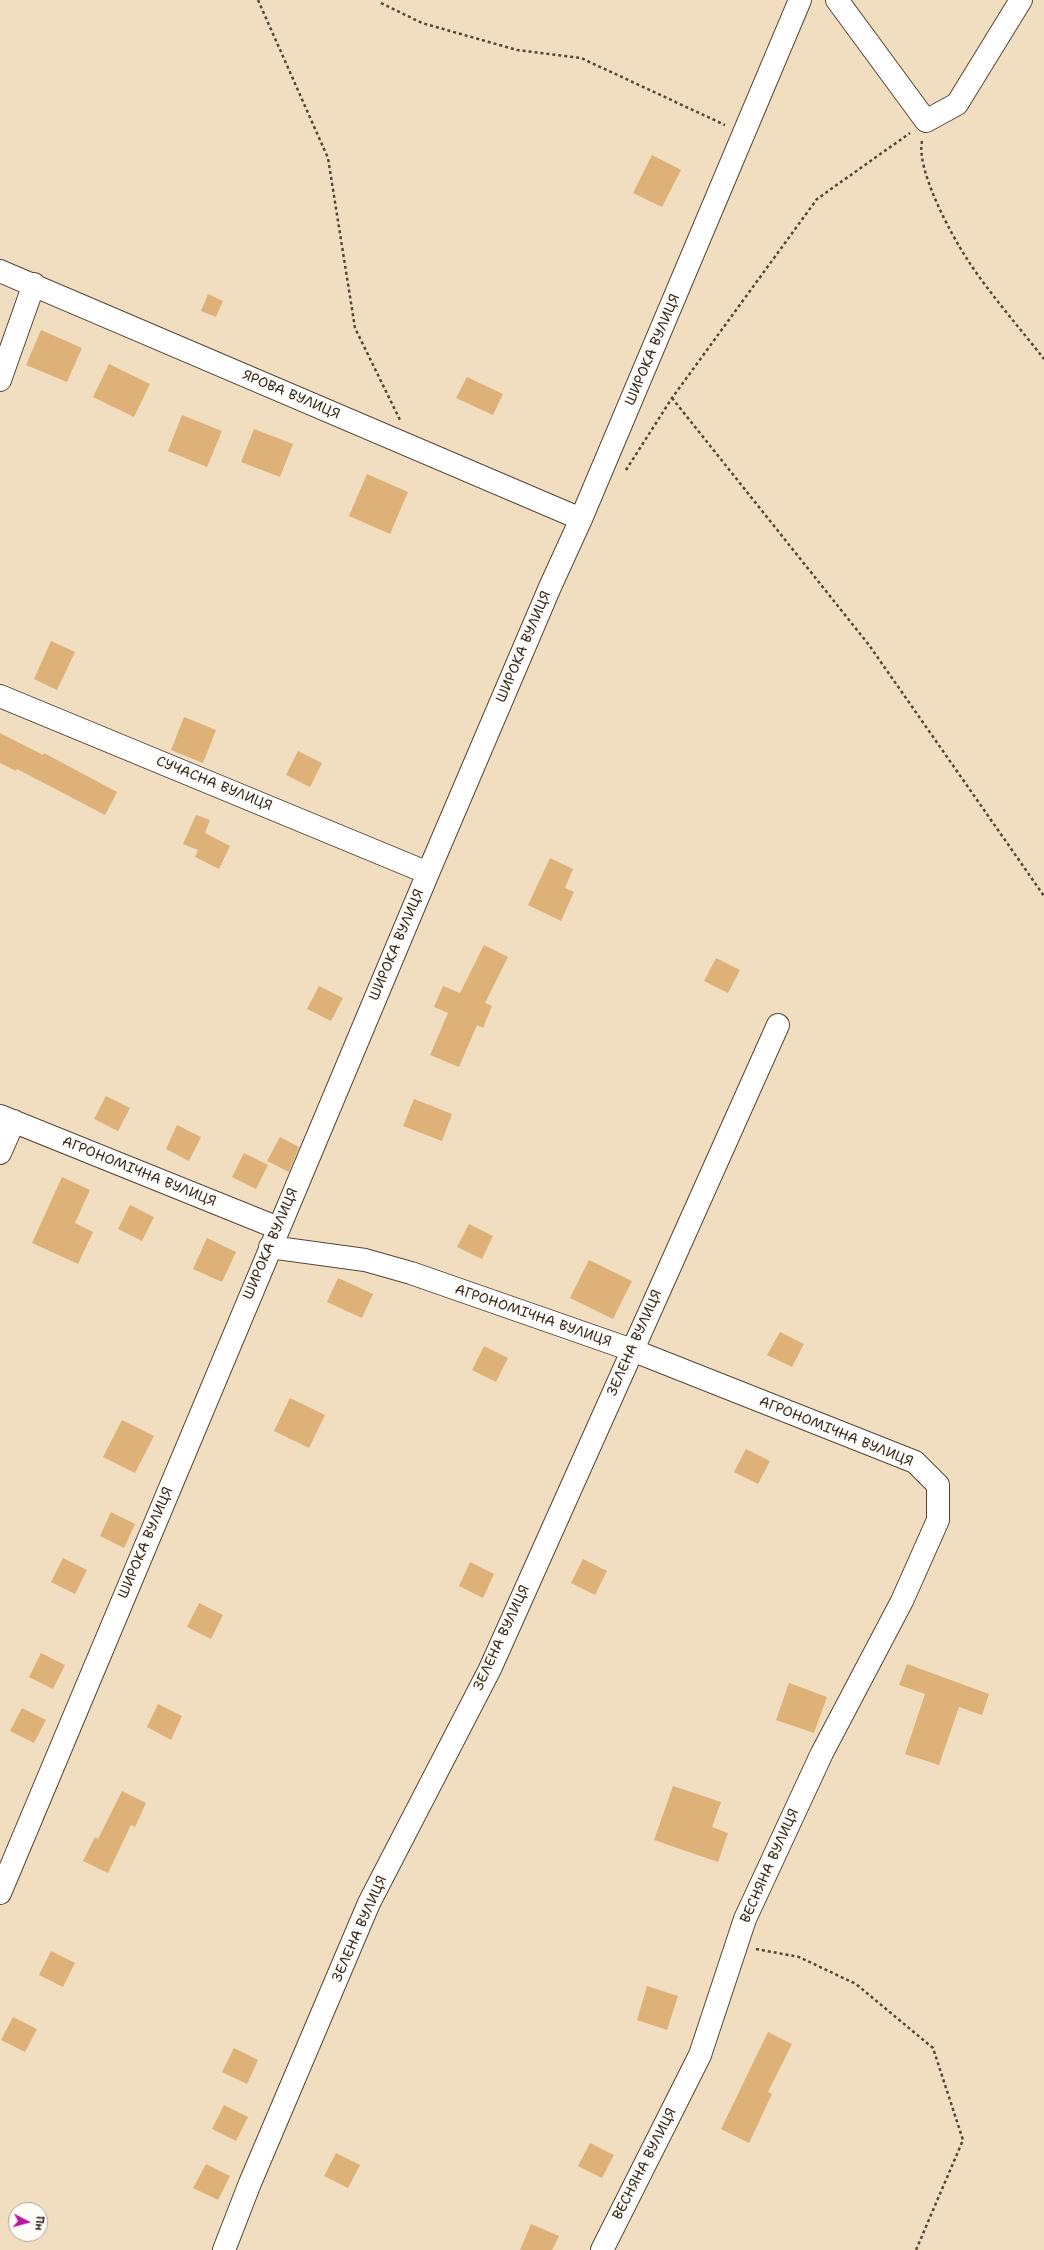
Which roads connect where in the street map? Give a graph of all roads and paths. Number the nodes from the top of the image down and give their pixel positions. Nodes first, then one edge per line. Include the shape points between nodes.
1 (258, 0) edge
2 (800, 0) edge
3 (837, 0) edge
4 (1021, 0) edge
5 (381, 3) dead end
6 (926, 121) junction
7 (744, 134) junction
8 (0, 270) edge
9 (34, 284) junction
10 (1044, 359) edge
11 (0, 380) edge
12 (672, 398) junction
13 (414, 448) junction
14 (621, 476) dead end
15 (581, 519) junction
16 (0, 696) edge
17 (428, 873) junction
18 (1044, 896) edge
19 (778, 1025) dead end
20 (7, 1118) edge
21 (0, 1153) edge
22 (274, 1238) junction
23 (632, 1350) junction
24 (938, 1485) joint
25 (0, 1893) edge
26 (736, 1946) junction
27 (224, 2250) edge
28 (602, 2250) edge
29 (916, 2250) edge

1 - 13 path via 328,158 355,328
2 - 7 street, ШИРОКА ВУЛИЦЯ
3 - 6 street
4 - 6 street via 958,104
5 - 7 path via 422,23 509,48 581,58
6 - 10 path via 920,150 928,185 967,259
6 - 12 path via 817,199
7 - 15 street, ШИРОКА ВУЛИЦЯ
8 - 9 street, ЯРОВА ВУЛИЦЯ
9 - 11 street
9 - 13 street, ЯРОВА ВУЛИЦЯ
12 - 14 path
12 - 18 path via 869,645
13 - 15 street, ЯРОВА ВУЛИЦЯ
15 - 17 street, ШИРОКА ВУЛИЦЯ
16 - 17 street, СУЧАСНА ВУЛИЦЯ
17 - 22 street, ШИРОКА ВУЛИЦЯ
19 - 23 street, ЗЕЛЕНА ВУЛИЦЯ
20 - 21 street
20 - 22 street, АГРОНОМІЧНА ВУЛИЦЯ
22 - 23 street, АГРОНОМІЧНА ВУЛИЦЯ via 411,1273
22 - 25 street, ШИРОКА ВУЛИЦЯ
23 - 24 street, АГРОНОМІЧНА ВУЛИЦЯ via 915,1462
23 - 27 street, ЗЕЛЕНА ВУЛИЦЯ via 490,1669 369,1903
24 - 26 street, ВЕСНЯНА ВУЛИЦЯ via 938,1520 902,1601 822,1753 745,1919
26 - 28 street, ВЕСНЯНА ВУЛИЦЯ via 700,2055
26 - 29 path via 799,1957 856,1984 932,2048 963,2140

